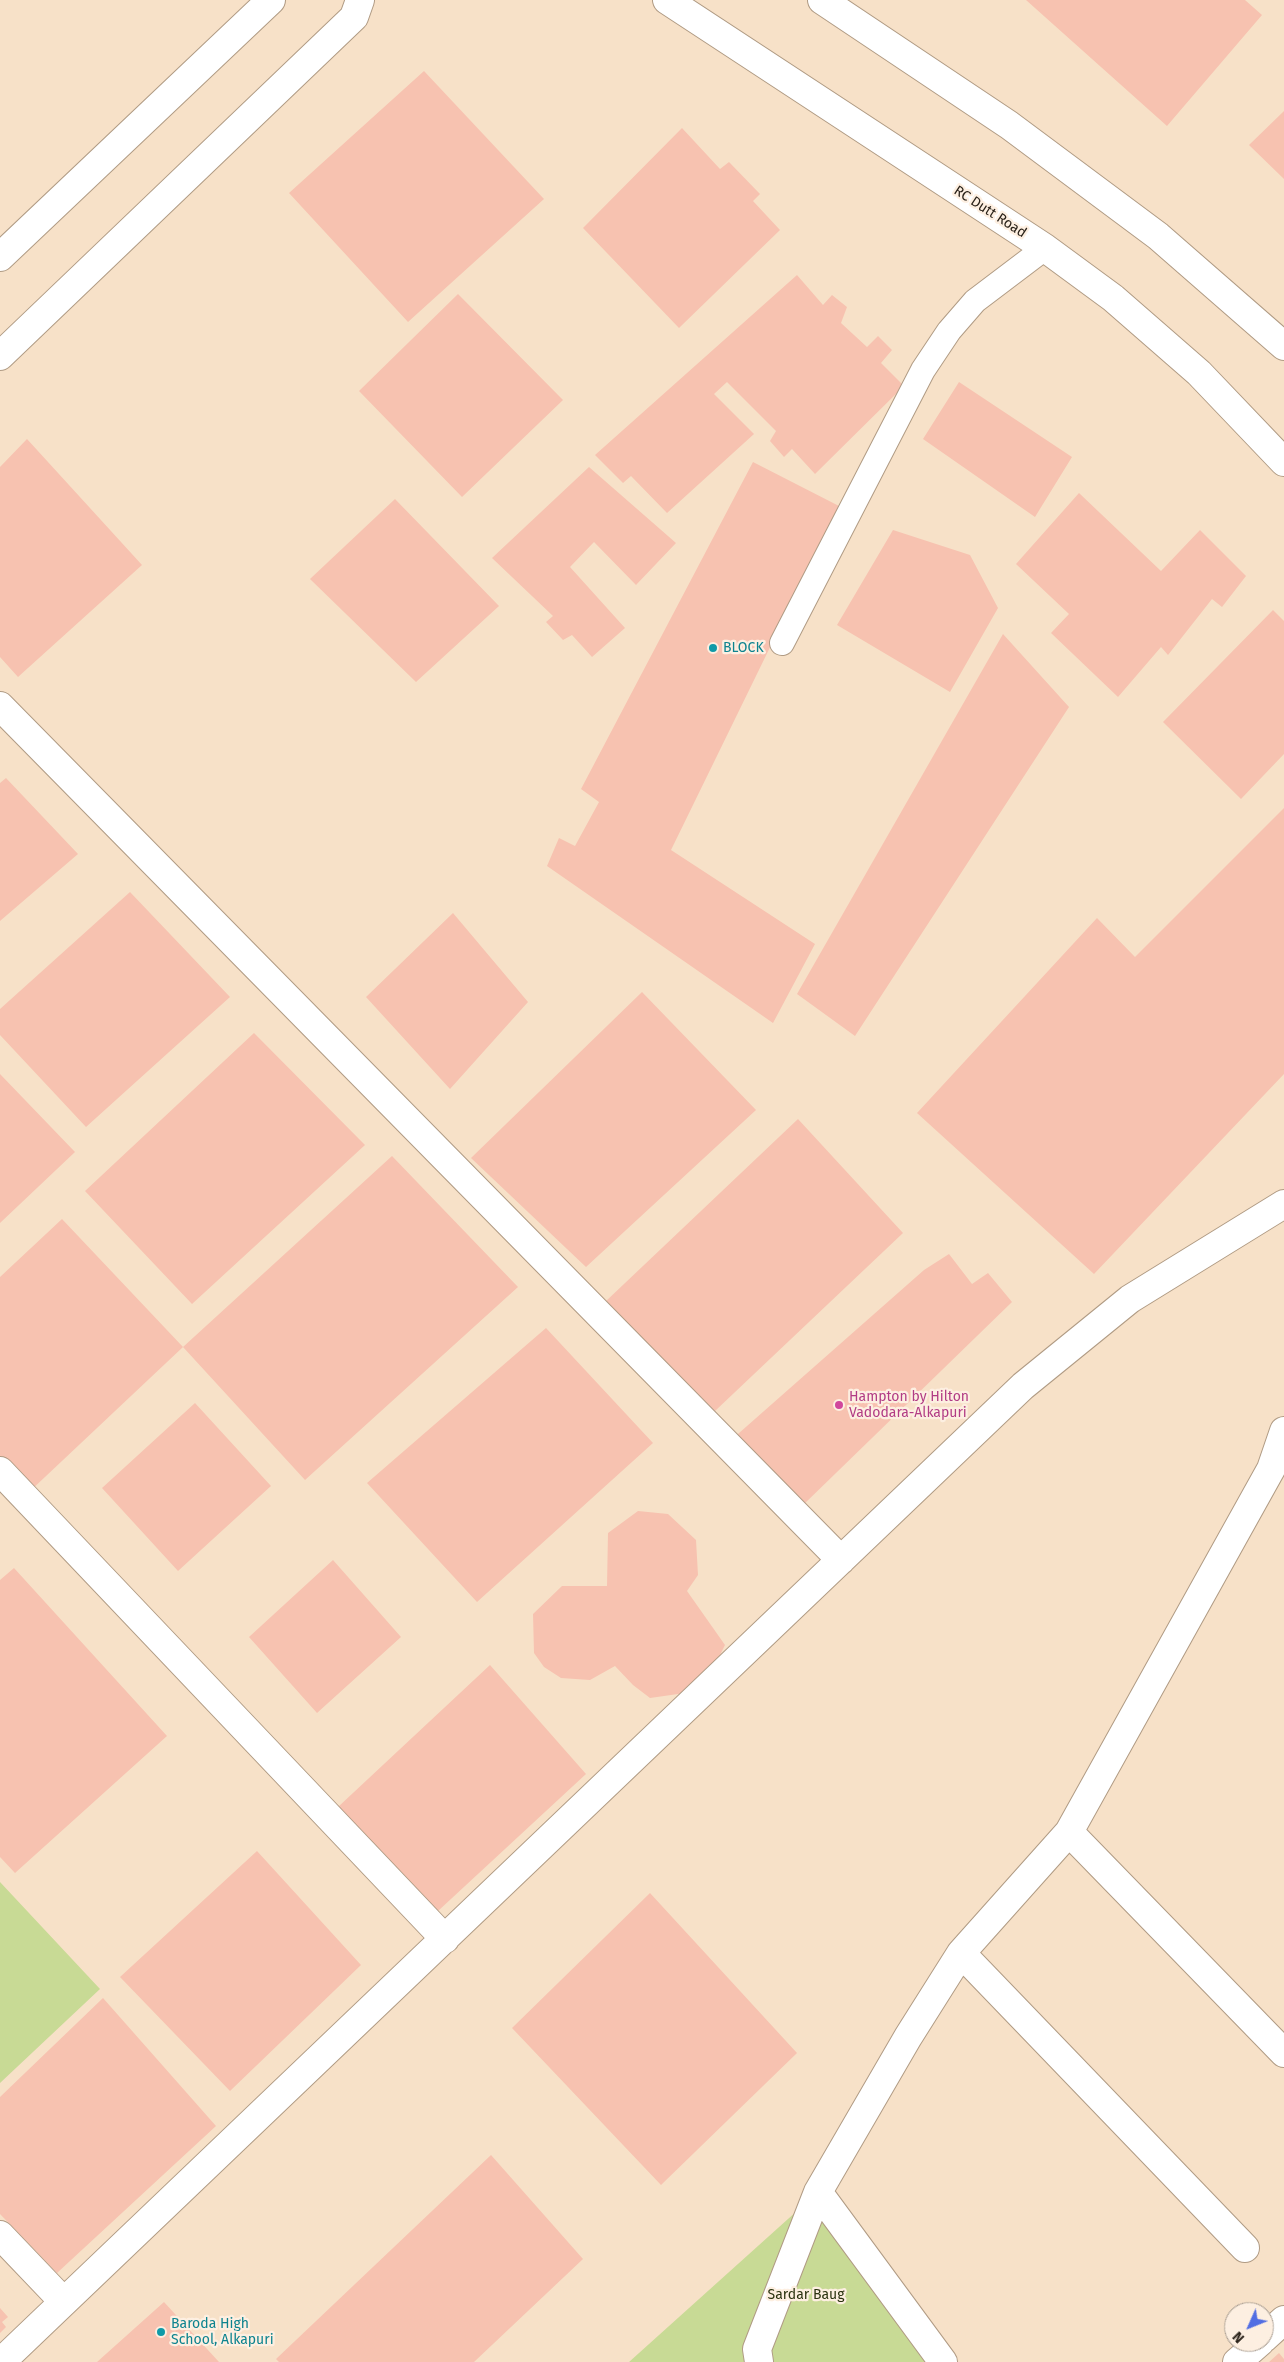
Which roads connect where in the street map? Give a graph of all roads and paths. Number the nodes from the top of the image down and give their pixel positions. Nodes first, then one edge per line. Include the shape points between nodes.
1 (271, 0) edge
2 (360, 0) edge
3 (667, 0) edge
4 (822, 0) edge
5 (1045, 248) junction
6 (0, 257) edge
7 (1284, 346) edge
8 (0, 356) edge
9 (1284, 462) edge
10 (782, 643) dead end
11 (0, 706) edge
12 (1284, 1204) edge
13 (1284, 1431) edge
14 (0, 1471) edge
15 (841, 1560) junction
16 (1069, 1832) junction
17 (445, 1939) junction
18 (961, 1953) junction
19 (1284, 2054) edge
20 (818, 2192) junction
21 (0, 2235) edge
22 (1245, 2248) dead end
23 (64, 2302) junction
24 (1284, 2320) edge
25 (1274, 2329) edge
26 (1248, 2352) edge
27 (1, 2362) edge
28 (759, 2362) edge
29 (943, 2362) edge
30 (1237, 2362) edge

1 - 6 street
2 - 8 street via 354,17
3 - 5 street, RC Dutt Road
4 - 7 street via 1009,125 1158,236
5 - 9 street, RC Dutt Road via 1113,298 1199,373
5 - 10 lane via 975,301 923,370
11 - 15 street
12 - 15 street via 1122,1305 1023,1386
13 - 16 street via 1271,1468
14 - 17 street
15 - 17 street
16 - 18 street
16 - 19 street
17 - 23 street
18 - 20 street
18 - 22 street
20 - 28 street via 757,2349
20 - 29 street
21 - 23 street
23 - 27 street
24 - 25 street
26 - 30 street

